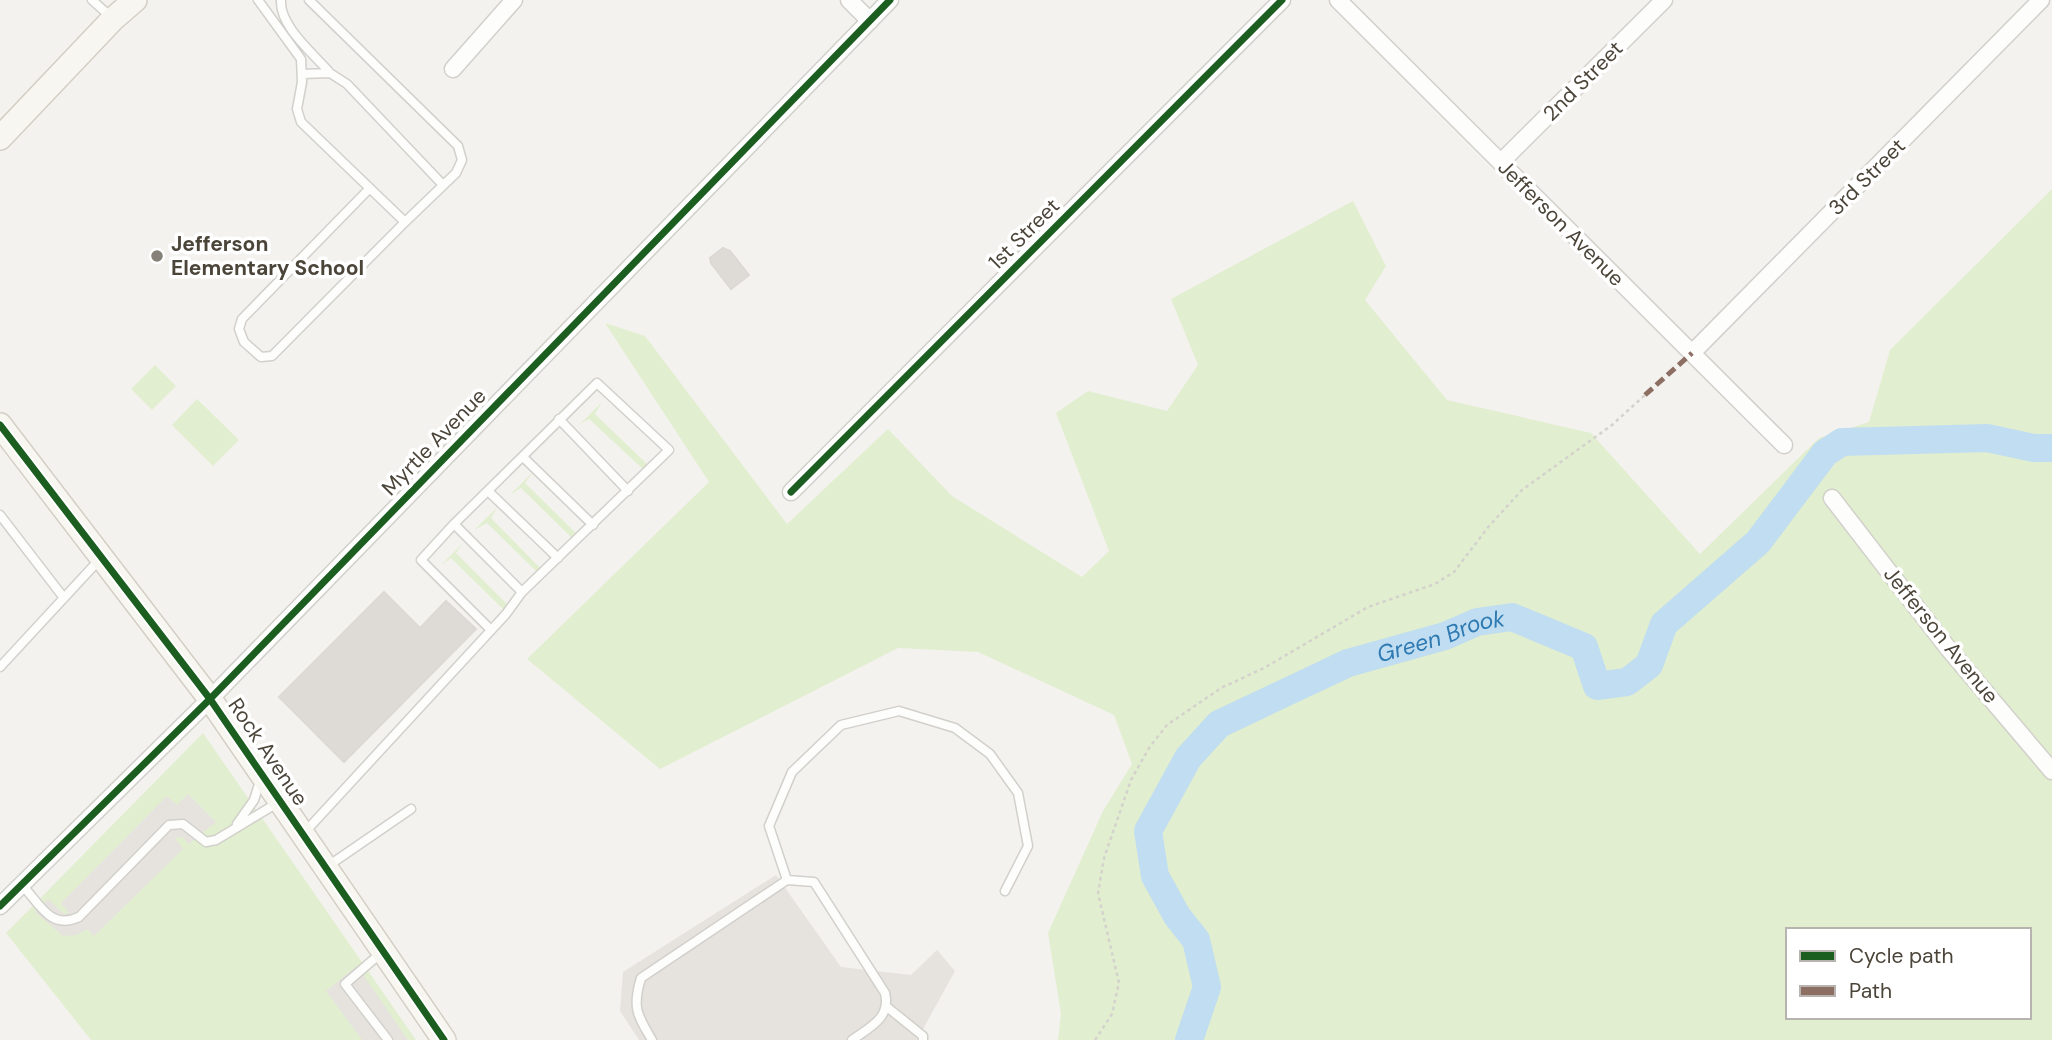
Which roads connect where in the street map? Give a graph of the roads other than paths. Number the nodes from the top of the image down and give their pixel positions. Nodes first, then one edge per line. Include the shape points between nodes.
1 (92, 0) edge
2 (135, 0) edge
3 (258, 0) edge
4 (281, 0) edge
5 (309, 0) edge
6 (514, 0) edge
7 (849, 0) edge
8 (890, 0) edge
9 (1282, 0) edge
10 (1338, 0) edge
11 (1664, 0) edge
12 (2041, 0) edge
13 (113, 19) junction
14 (870, 21) junction
15 (453, 69) dead end
16 (330, 73) junction
17 (302, 74) junction
18 (0, 138) edge
19 (1501, 162) junction
20 (443, 185) junction
21 (370, 188) junction
22 (405, 222) junction
23 (1692, 353) junction
24 (559, 419) junction
25 (0, 425) edge
26 (1784, 445) dead end
27 (523, 457) junction
28 (488, 491) junction
29 (628, 491) junction
30 (791, 492) dead end
31 (1832, 498) dead end
32 (0, 515) edge
33 (454, 524) junction
34 (593, 525) junction
35 (102, 557) junction
36 (558, 558) junction
37 (522, 592) junction
38 (64, 598) junction
39 (491, 630) junction
40 (0, 667) edge
41 (210, 699) junction
42 (2052, 771) edge
43 (262, 775) junction
44 (280, 801) junction
45 (411, 809) dead end
46 (232, 829) junction
47 (303, 834) junction
48 (326, 868) junction
49 (787, 880) junction
50 (23, 886) junction
51 (1005, 891) dead end
52 (1, 903) edge
53 (383, 951) junction
54 (887, 1007) junction
55 (388, 1040) edge
56 (444, 1040) edge
57 (652, 1040) edge
58 (852, 1040) edge
59 (923, 1040) edge

1 - 13 lane
2 - 13 street
3 - 17 lane via 301,59
4 - 16 lane via 283,15
5 - 20 lane via 458,146 462,160
6 - 15 street
7 - 14 street
8 - 14 street, Myrtle Avenue
9 - 30 street, 1st Street
10 - 19 street, Jefferson Avenue
11 - 19 street, 2nd Street
12 - 23 street, 3rd Street
13 - 18 street
14 - 41 street, Myrtle Avenue
16 - 17 lane
16 - 20 lane
17 - 21 lane via 297,109 301,122
19 - 23 street, Jefferson Avenue
20 - 22 lane
21 - 22 lane
21 - 22 lane via 242,319 239,329 244,342 261,358 272,356
23 - 26 street, Jefferson Avenue
24 - 27 lane
24 - 29 lane
24 - 29 lane via 597,383 669,450
25 - 35 street, Rock Avenue
27 - 28 lane
27 - 34 lane
28 - 33 lane
28 - 36 lane
29 - 34 lane
31 - 42 street, Jefferson Avenue via 1947,647
32 - 38 lane
33 - 37 lane
33 - 39 lane via 421,560
34 - 36 lane
35 - 38 lane
35 - 41 street, Rock Avenue
36 - 37 lane
37 - 39 lane
38 - 40 lane
39 - 47 lane
41 - 43 street, Rock Avenue
41 - 50 street, Myrtle Avenue
43 - 44 street, Rock Avenue
43 - 46 lane via 254,800
44 - 46 lane
44 - 47 street, Rock Avenue
45 - 48 lane
46 - 50 lane via 206,842 183,824 169,825 79,917 66,923 54,920
47 - 48 street, Rock Avenue
48 - 53 street, Rock Avenue
49 - 51 lane via 769,826 792,772 841,725 899,710 955,728 990,754 1018,793 1028,846
49 - 54 lane via 814,882 885,993
49 - 57 lane via 641,978 636,1013
50 - 52 street, Myrtle Avenue
53 - 55 lane via 345,984
53 - 56 street, Rock Avenue
54 - 58 lane via 882,1018
54 - 59 lane

